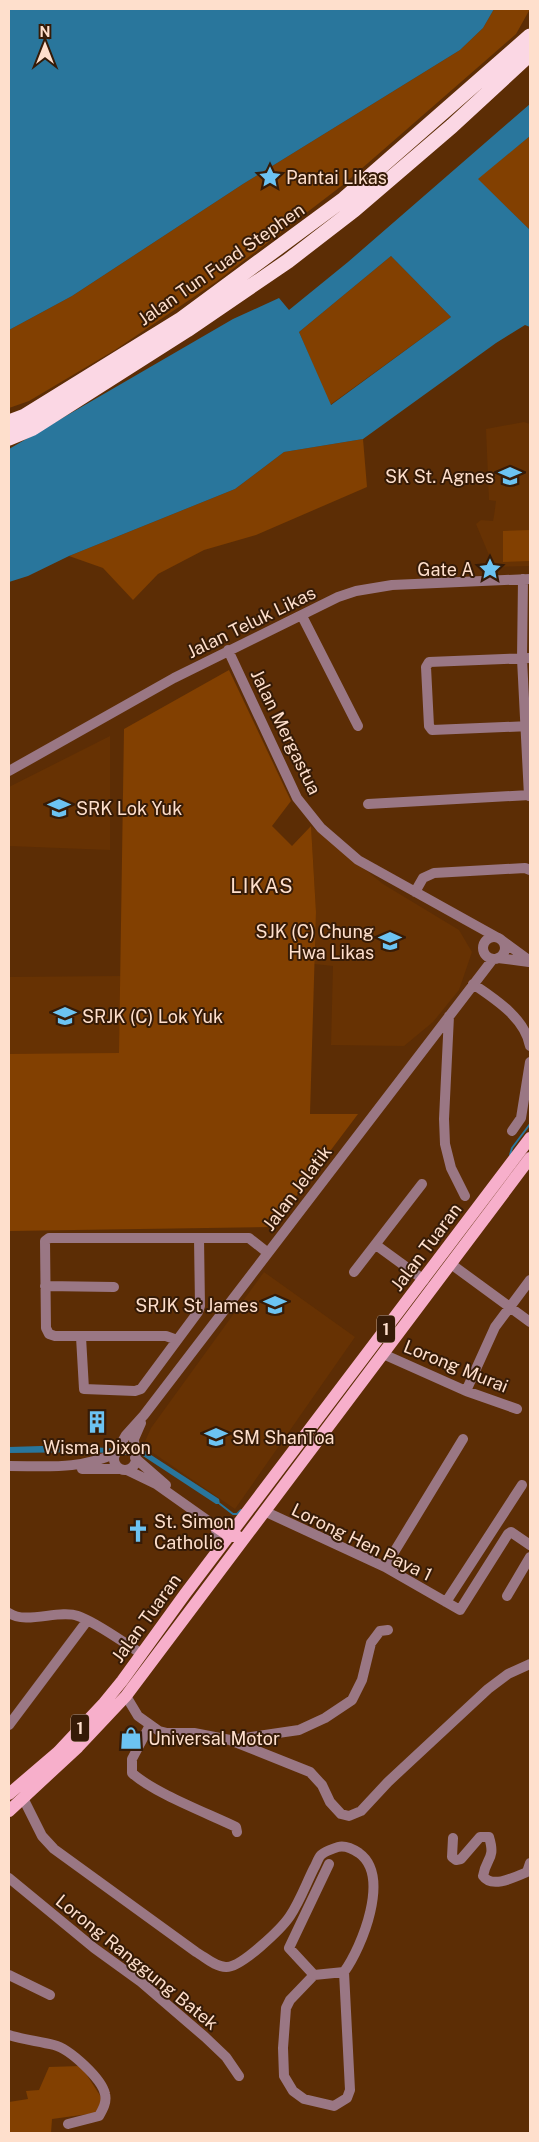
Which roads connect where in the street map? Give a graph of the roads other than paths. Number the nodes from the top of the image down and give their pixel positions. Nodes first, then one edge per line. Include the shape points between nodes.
1 (529, 36) edge
2 (530, 54) edge
3 (9, 422) edge
4 (9, 438) edge
5 (526, 579) edge
6 (302, 616) junction
7 (228, 650) junction
8 (526, 659) edge
9 (358, 726) dead end
10 (528, 726) edge
11 (9, 771) edge
12 (529, 796) edge
13 (368, 804) dead end
14 (530, 870) edge
15 (415, 892) junction
16 (469, 923) junction
17 (500, 939) junction
18 (490, 955) junction
19 (530, 962) edge
20 (474, 983) junction
21 (449, 1016) junction
22 (530, 1046) edge
23 (530, 1062) edge
24 (512, 1130) dead end
25 (530, 1138) edge
26 (530, 1158) edge
27 (422, 1184) dead end
28 (465, 1196) dead end
29 (199, 1238) junction
30 (376, 1245) junction
31 (268, 1253) junction
32 (454, 1259) junction
33 (354, 1272) dead end
34 (424, 1279) junction
35 (530, 1280) edge
36 (46, 1286) junction
37 (114, 1287) dead end
38 (510, 1308) junction
39 (530, 1322) edge
40 (81, 1337) junction
41 (177, 1340) junction
42 (383, 1354) junction
43 (466, 1391) junction
44 (517, 1409) dead end
45 (144, 1415) junction
46 (463, 1439) dead end
47 (116, 1452) junction
48 (135, 1456) junction
49 (9, 1466) edge
50 (71, 1466) junction
51 (123, 1469) junction
52 (286, 1483) junction
53 (522, 1485) dead end
54 (264, 1511) junction
55 (243, 1520) junction
56 (214, 1525) junction
57 (230, 1536) junction
58 (530, 1545) edge
59 (216, 1553) junction
60 (530, 1557) edge
61 (385, 1567) junction
62 (507, 1596) dead end
63 (446, 1602) junction
64 (9, 1613) edge
65 (87, 1621) junction
66 (388, 1630) dead end
67 (142, 1654) junction
68 (530, 1664) edge
69 (126, 1696) junction
70 (9, 1725) edge
71 (150, 1726) junction
72 (230, 1740) junction
73 (9, 1794) edge
74 (23, 1798) junction
75 (9, 1811) edge
76 (237, 1832) dead end
77 (453, 1838) dead end
78 (530, 1863) edge
79 (329, 1864) dead end
80 (9, 1878) edge
81 (344, 1972) junction
82 (9, 1975) edge
83 (314, 1975) junction
84 (50, 1996) dead end
85 (9, 2035) edge
86 (239, 2076) dead end
87 (68, 2124) dead end

1 - 3 highway, Jalan Tun Fuad Stephen via 378,171 279,248 180,320 25,416
2 - 4 highway, Jalan Tun Fuad Stephen via 377,191 288,261 42,423
5 - 6 street, Jalan Teluk Likas via 376,586 338,597
5 - 8 street
6 - 7 street, Jalan Teluk Likas
6 - 9 street
7 - 11 street, Jalan Teluk Likas
7 - 15 street, Jalan Mergastua via 297,798 314,821 358,860
8 - 10 street
8 - 10 street via 429,662 426,664 426,677 429,726 432,730
10 - 12 street
12 - 13 street
14 - 15 street via 434,873 423,878
15 - 16 street, Jalan Mergastua
16 - 17 street, Jalan Mergastua
16 - 18 street, Jalan Mergastua
17 - 18 street via 487,940
17 - 18 street, Jalan Jelatik via 505,947 503,954
17 - 19 street, Jalan Mergastua
18 - 19 street, Jalan Mergastua
18 - 20 street, Jalan Jelatik
20 - 21 street, Jalan Jelatik
20 - 22 street via 516,1018
21 - 28 street via 445,1144 451,1168
21 - 31 street, Jalan Jelatik
23 - 24 street via 521,1118
25 - 34 main road, Jalan Tuaran / 1
26 - 32 main road, Jalan Tuaran / 1
27 - 30 street
29 - 31 street via 249,1238
29 - 36 street via 49,1238 45,1241
29 - 41 street via 200,1306
30 - 33 street
30 - 34 street
31 - 45 street, Jalan Jelatik
32 - 34 main road via 450,1256
32 - 38 street
32 - 42 main road, Jalan Tuaran / 1
34 - 55 main road, Jalan Tuaran / 1
35 - 38 street
36 - 37 street
36 - 40 street via 46,1328 49,1334
38 - 39 street
38 - 43 street via 495,1327
40 - 41 street via 166,1336
40 - 41 street via 83,1386 86,1390 138,1390
42 - 43 street, Lorong Murai
42 - 52 main road, Jalan Tuaran / 1
43 - 44 street, Lorong Murai
45 - 47 street, Jalan Jelatik
45 - 48 street, Jalan Jelatik via 134,1440
46 - 61 street
47 - 48 street via 126,1448
47 - 50 street via 100,1460
47 - 51 street via 114,1462
48 - 51 street via 134,1464
48 - 55 street via 163,1482 217,1522 232,1526
49 - 50 street
50 - 51 street via 78,1469
51 - 56 street via 156,1484
52 - 54 main road, Jalan Tuaran / 1
52 - 57 main road via 242,1534
53 - 63 street
54 - 61 street, Lorong Hen Paya 1
54 - 69 main road, Jalan Tuaran / 1
55 - 57 main road, Jalan Tuaran / 1
56 - 57 main road
56 - 59 street via 219,1538
57 - 59 main road, Jalan Tuaran / 1
58 - 63 street via 514,1533 508,1534 460,1610
59 - 67 main road, Jalan Tuaran / 1
60 - 62 street
61 - 63 street, Lorong Hen Paya 1
64 - 65 street via 25,1617 77,1615
65 - 67 street
65 - 70 street
66 - 72 street via 380,1631 371,1642 362,1680 352,1700 299,1730
67 - 73 main road, Jalan Tuaran / 1 via 84,1725
68 - 72 street via 508,1674 488,1689 361,1811 349,1816 340,1814 310,1772
69 - 71 street via 138,1716
69 - 74 main road, Jalan Tuaran / 1
71 - 72 street via 167,1733
71 - 76 street via 132,1759 132,1773 236,1827
74 - 75 main road, Jalan Tuaran / 1
74 - 81 street via 42,1836 54,1849 196,1952 227,1967 252,1953 290,1917 321,1855 340,1847 352,1848 364,1856 371,1868 372,1902 365,1934
77 - 78 street via 452,1857 456,1860 462,1859 480,1837 489,1837 493,1849 483,1876 490,1883 527,1872
79 - 83 street via 289,1948
80 - 86 street, Lorong Ranggung Batek via 141,1982 226,2058
81 - 83 street
81 - 83 street via 350,2090 347,2098 334,2106 304,2099 293,2091 284,2076 286,2008
82 - 84 street
85 - 87 street via 55,2045 72,2053 88,2068 106,2094 105,2106 99,2116

